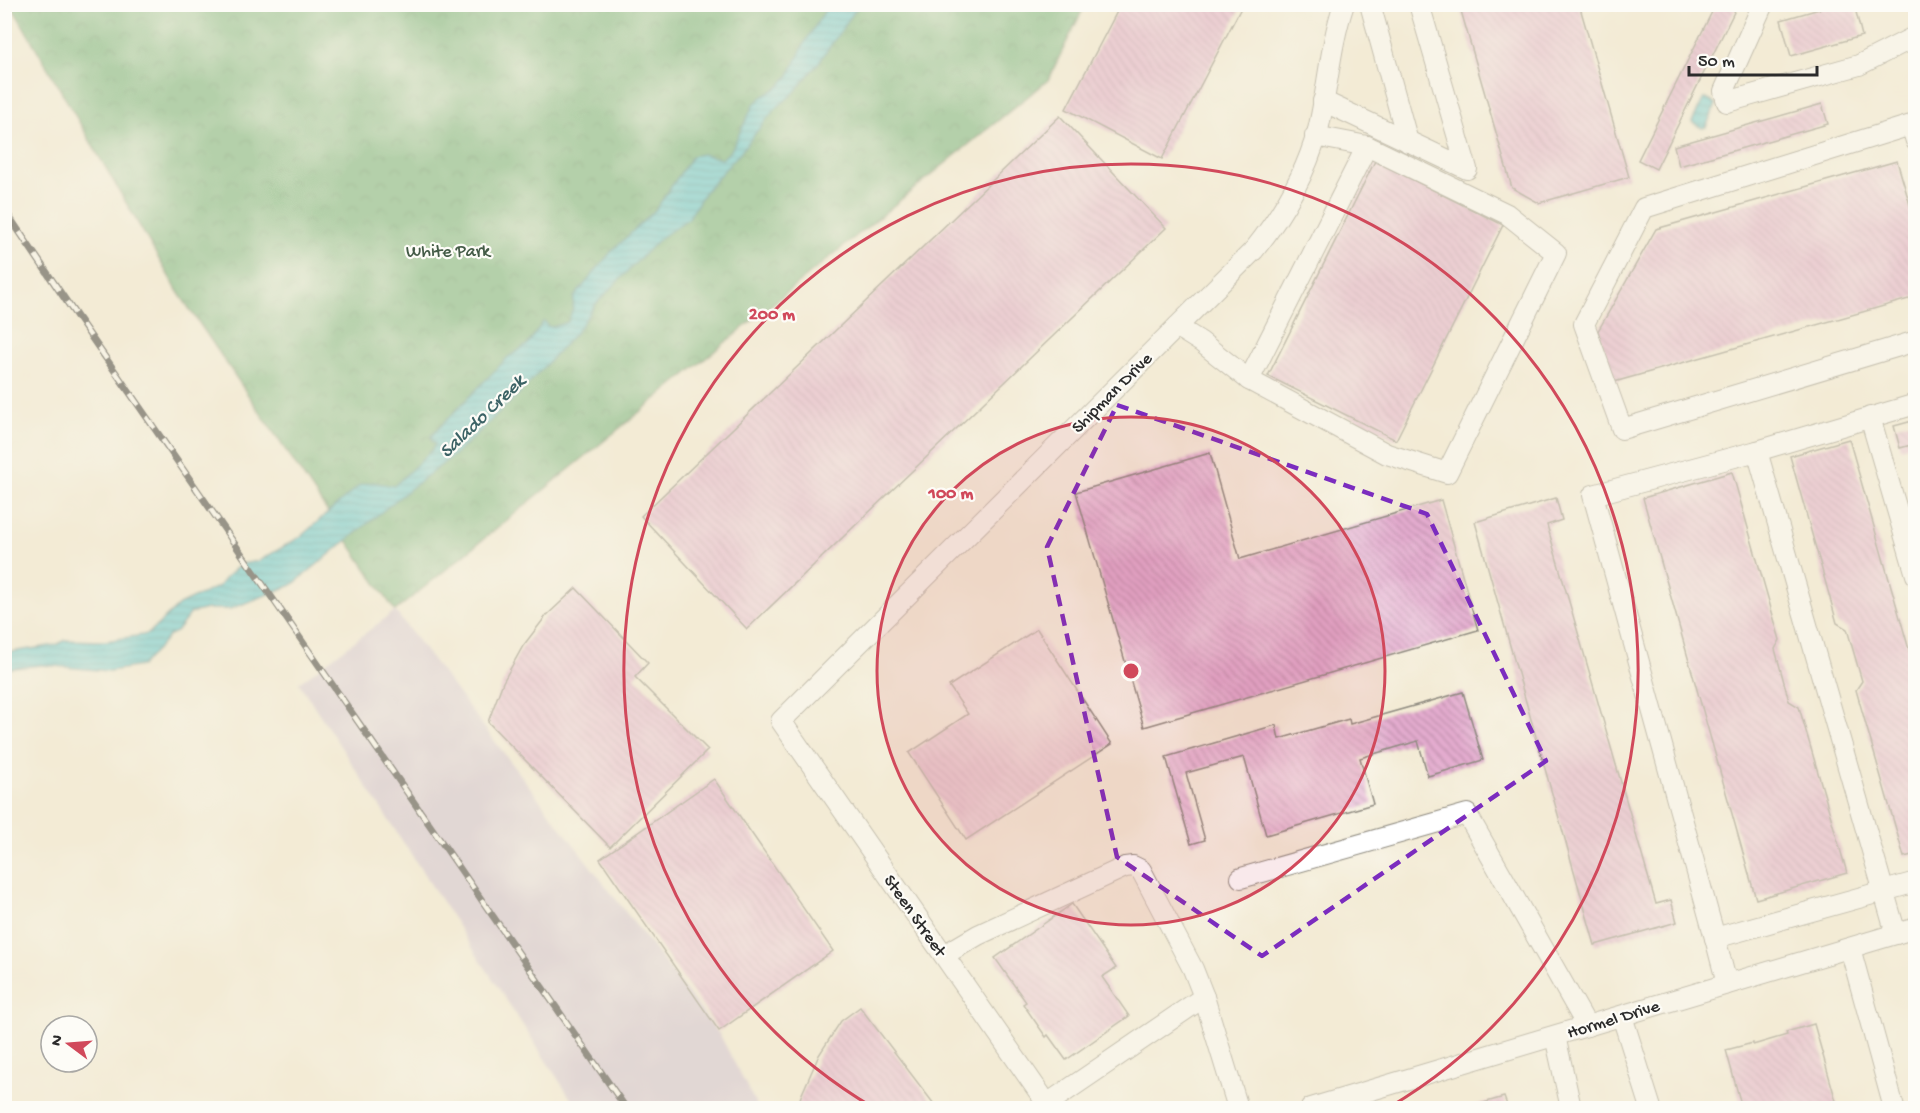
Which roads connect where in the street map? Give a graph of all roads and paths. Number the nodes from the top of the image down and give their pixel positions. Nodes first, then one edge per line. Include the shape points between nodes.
1 (1344, 4) edge
2 (1370, 4) edge
3 (1419, 4) edge
4 (1763, 4) edge
5 (1916, 36) edge
6 (1323, 101) junction
7 (1316, 136) junction
8 (1408, 141) junction
9 (1916, 141) edge
10 (1367, 146) junction
11 (1177, 327) junction
12 (1916, 341) edge
13 (1249, 380) junction
14 (1916, 404) edge
15 (1870, 417) junction
16 (1757, 451) junction
17 (1916, 575) edge
18 (781, 721) joint
19 (1240, 878) dead end
20 (1916, 882) edge
21 (1884, 891) junction
22 (1916, 928) edge
23 (1896, 934) junction
24 (1715, 939) junction
25 (1850, 948) junction
26 (944, 955) junction
27 (1727, 984) junction
28 (1204, 997) junction
29 (1622, 1016) junction
30 (1587, 1026) junction
31 (1555, 1036) junction
32 (1358, 1102) edge
33 (1049, 1106) edge
34 (1323, 1107) edge
35 (1238, 1108) edge
36 (1571, 1108) edge
37 (1651, 1108) edge
38 (1894, 1108) edge

1 - 6 street, Shipman Drive
2 - 8 street
3 - 8 street via 1467,170
4 - 5 street via 1724,91 1728,102 1859,65
6 - 7 street, Shipman Drive
6 - 8 street
7 - 10 street
7 - 11 street, Shipman Drive via 1288,202 1272,227
9 - 12 street via 1911,125 1644,208 1584,324 1622,429
10 - 13 street
10 - 13 street via 1507,214 1556,253 1447,473 1387,454
11 - 13 street
11 - 18 street, Shipman Drive
14 - 15 street
15 - 16 street
15 - 17 street
16 - 21 street
16 - 24 street via 1593,495
18 - 26 street, Steen Street
19 - 30 street via 1467,814
20 - 21 street
21 - 23 street
21 - 24 street
22 - 23 street, Hormel Drive
23 - 25 street, Hormel Drive
24 - 27 street
25 - 27 street, Hormel Drive
25 - 38 street
26 - 28 street via 978,935 1133,866 1141,870
26 - 33 street, Steen Street
27 - 29 street, Hormel Drive
28 - 33 street
28 - 35 street
29 - 30 street, Hormel Drive
29 - 37 street
30 - 31 street, Hormel Drive
31 - 32 street, Hormel Drive
31 - 36 street
32 - 34 street, Hormel Drive

